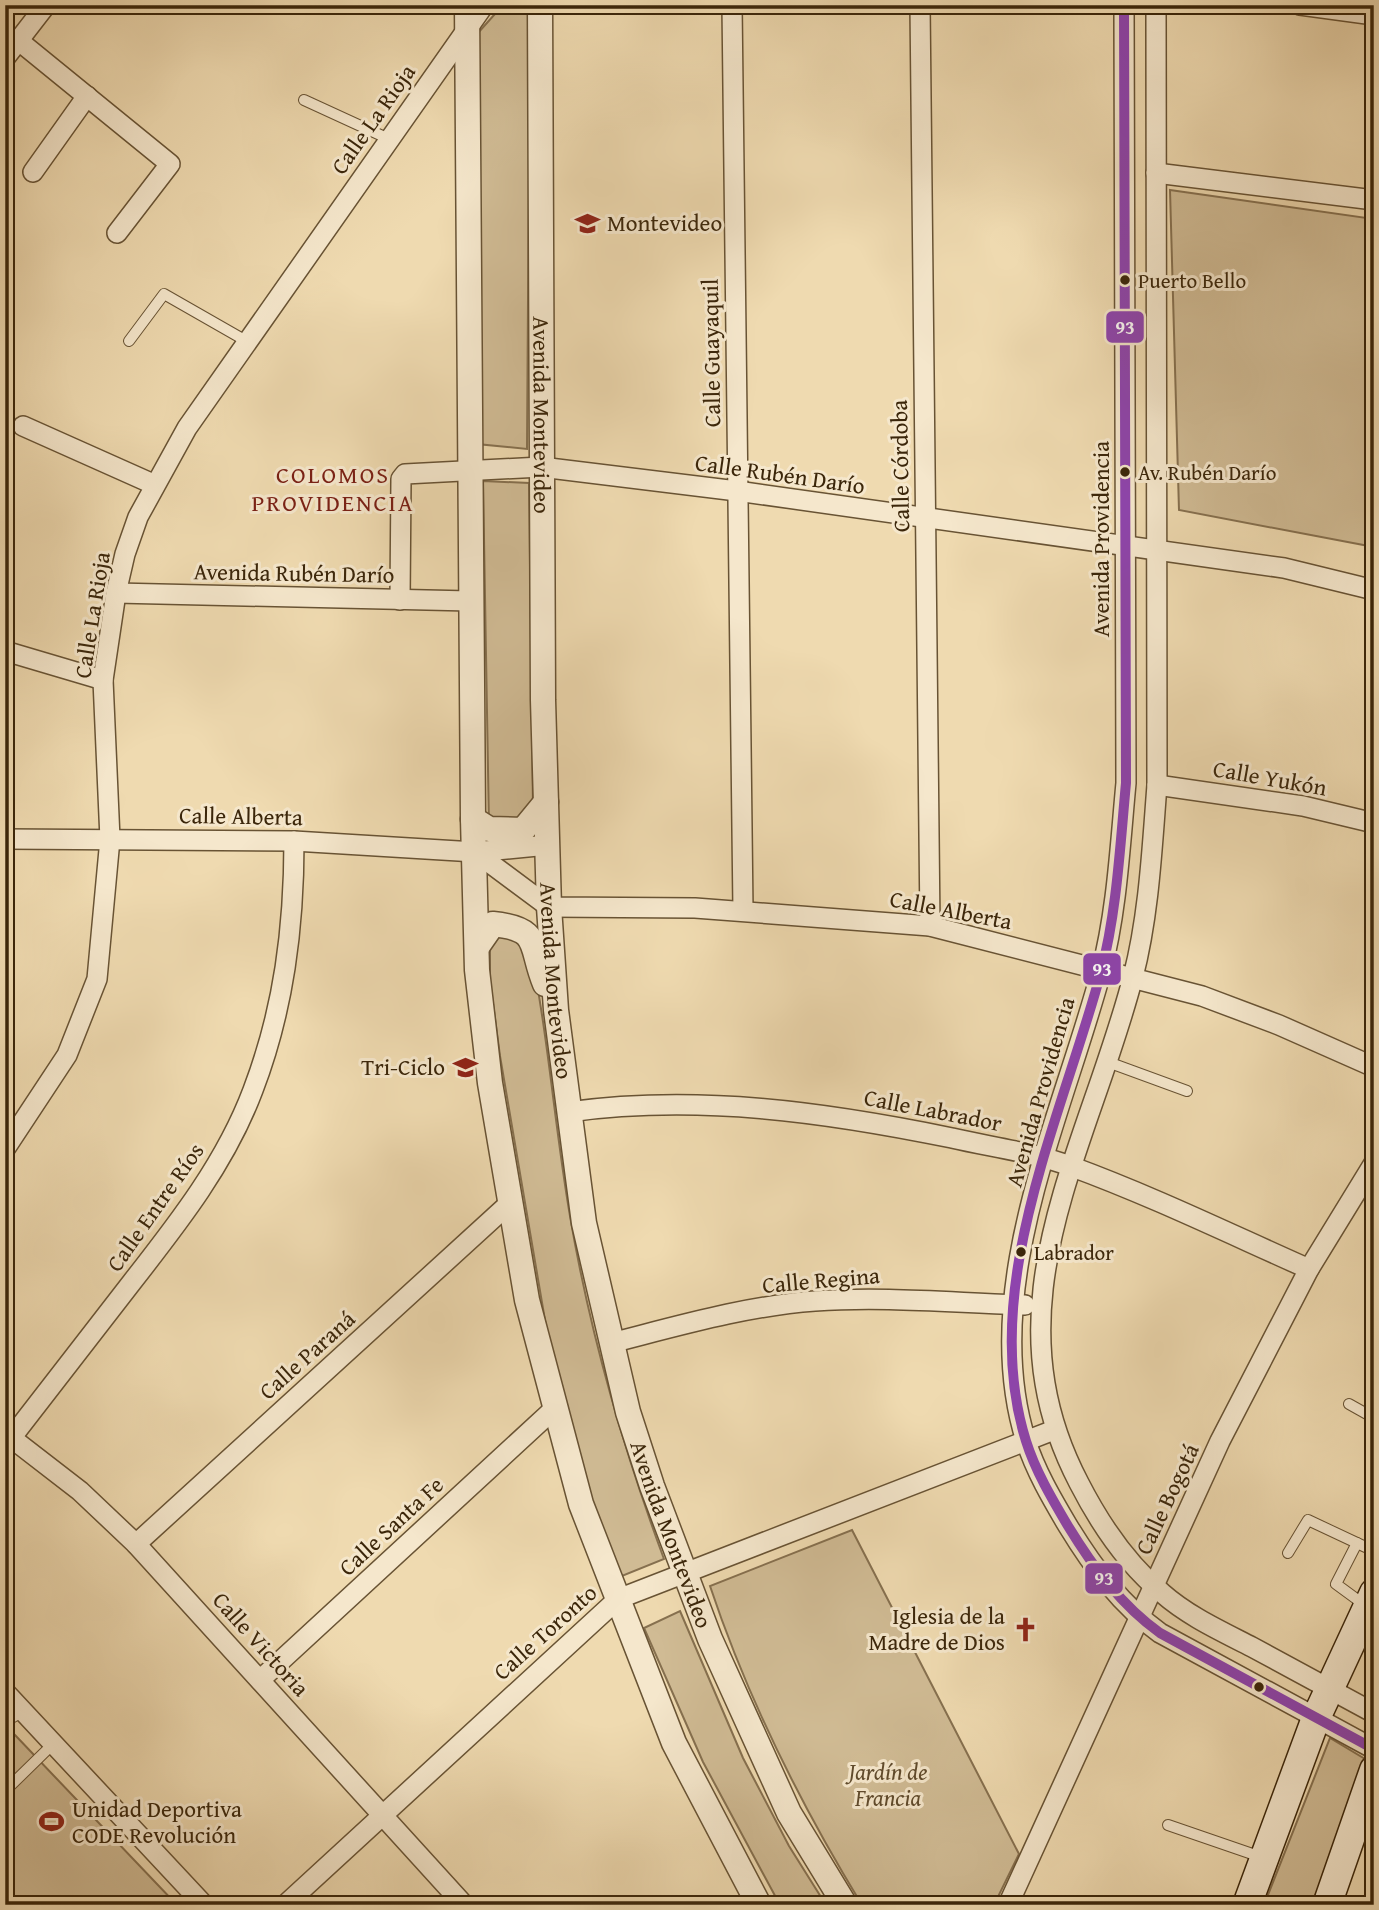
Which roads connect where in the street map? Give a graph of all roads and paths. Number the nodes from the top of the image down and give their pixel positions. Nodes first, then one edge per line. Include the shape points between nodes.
1 (46, 5) edge
2 (484, 5) edge
3 (540, 5) edge
4 (732, 5) edge
5 (920, 5) edge
6 (1124, 5) edge
7 (1156, 5) edge
8 (1300, 5) edge
9 (1353, 9) edge
10 (467, 15) edge
11 (1374, 15) edge
12 (19, 41) junction
13 (5, 58) edge
14 (87, 96) junction
15 (304, 100) dead end
16 (388, 139) junction
17 (33, 173) dead end
18 (1156, 173) junction
19 (1374, 200) edge
20 (117, 233) dead end
21 (129, 341) dead end
22 (249, 342) junction
23 (23, 426) dead end
24 (541, 467) junction
25 (468, 468) junction
26 (153, 484) junction
27 (737, 491) junction
28 (925, 520) junction
29 (1126, 547) junction
30 (1157, 551) junction
31 (1374, 590) edge
32 (116, 593) junction
33 (400, 600) junction
34 (470, 601) junction
35 (5, 650) edge
36 (103, 680) junction
37 (1157, 785) junction
38 (546, 802) junction
39 (472, 819) junction
40 (1374, 823) edge
41 (5, 839) edge
42 (110, 839) junction
43 (294, 841) junction
44 (548, 845) junction
45 (475, 852) junction
46 (549, 907) junction
47 (743, 911) junction
48 (930, 926) junction
49 (477, 947) junction
50 (1102, 970) junction
51 (1133, 976) junction
52 (556, 1010) junction
53 (1105, 1061) junction
54 (1374, 1067) edge
55 (1187, 1091) dead end
56 (568, 1112) junction
57 (5, 1149) edge
58 (1044, 1157) junction
59 (1374, 1163) edge
60 (1071, 1166) junction
61 (511, 1202) junction
62 (1309, 1269) junction
63 (1015, 1305) junction
64 (1040, 1306) junction
65 (611, 1343) junction
66 (1349, 1404) dead end
67 (555, 1408) junction
68 (1374, 1418) edge
69 (1054, 1430) junction
70 (7, 1439) edge
71 (1026, 1441) junction
72 (1357, 1543) junction
73 (136, 1544) junction
74 (1374, 1551) edge
75 (1288, 1553) dead end
76 (686, 1573) junction
77 (1154, 1586) junction
78 (618, 1599) junction
79 (1370, 1600) edge
80 (1140, 1619) junction
81 (260, 1681) junction
82 (1329, 1689) junction
83 (5, 1692) edge
84 (23, 1711) junction
85 (1374, 1713) edge
86 (1316, 1718) junction
87 (5, 1722) edge
88 (54, 1744) junction
89 (1374, 1749) edge
90 (1374, 1770) edge
91 (6, 1790) edge
92 (382, 1813) junction
93 (1168, 1825) dead end
94 (1264, 1858) junction
95 (204, 1905) edge
96 (285, 1905) edge
97 (464, 1905) edge
98 (759, 1905) edge
99 (845, 1905) edge
100 (1008, 1905) edge
101 (1247, 1905) edge
102 (1327, 1905) edge

1 - 12 street
2 - 10 street, Calle La Rioja
3 - 24 street, Avenida Montevideo
4 - 27 street, Calle Guayaquil
5 - 28 street, Calle Córdoba
6 - 29 street, Avenida Providencia
7 - 18 street
8 - 9 street
9 - 11 street
10 - 16 street, Calle La Rioja
10 - 25 street
12 - 13 street
12 - 14 street
14 - 17 street
14 - 20 street via 170,164
15 - 16 lane
16 - 22 street, Calle La Rioja
18 - 19 street
18 - 30 street
21 - 22 lane via 164,294
22 - 26 street, Calle La Rioja
23 - 26 street
24 - 25 street, Calle Rubén Darío
24 - 27 street, Calle Rubén Darío
24 - 38 street, Avenida Montevideo
25 - 33 street, Calle Rubén Darío via 405,474 401,479
25 - 34 street
26 - 32 street, Calle La Rioja via 125,554
27 - 28 street, Calle Rubén Darío
27 - 47 street, Calle Guayaquil
28 - 29 street, Calle Rubén Darío
28 - 48 street, Calle Córdoba
29 - 30 street, Calle Rubén Darío
29 - 50 street, Avenida Providencia via 1126,783
30 - 31 street, Calle Rubén Darío via 1284,568
30 - 37 street
32 - 33 street, Avenida Rubén Darío
32 - 36 street, Calle La Rioja
33 - 34 street, Avenida Rubén Darío
34 - 39 street
35 - 36 street
36 - 42 street, Calle La Rioja
37 - 40 street, Calle Yukón via 1303,806
37 - 51 street via 1149,883
38 - 39 street via 528,826 518,831 489,829
38 - 44 street, Avenida Montevideo
39 - 45 street
41 - 42 street, Calle Alberta
42 - 43 street, Calle Alberta
42 - 57 street, Calle La Rioja via 97,979 66,1055
43 - 45 street, Calle Alberta
43 - 70 street, Calle Entre Ríos via 286,970 266,1054 236,1129 194,1201
44 - 45 street, Calle Alberta
44 - 46 street, Avenida Montevideo
45 - 46 street
45 - 49 street
46 - 47 street, Calle Alberta
46 - 52 street, Avenida Montevideo
47 - 48 street, Calle Alberta
48 - 50 street, Calle Alberta
49 - 52 street via 493,924 521,928 530,936
49 - 61 street via 490,1083
50 - 51 street, Calle Alberta
50 - 58 street, Avenida Providencia
51 - 53 street
51 - 54 street, Calle Alberta via 1266,1020
52 - 56 street, Avenida Montevideo
53 - 55 lane
53 - 60 street
56 - 58 street, Calle Labrador via 620,1105 776,1108
56 - 65 street, Avenida Montevideo via 584,1223
58 - 60 street, Calle Labrador
58 - 63 street, Avenida Providencia via 1020,1257
59 - 62 street, Calle Bogotá
60 - 62 street, Calle Labrador
60 - 64 street via 1054,1223
61 - 67 street via 527,1300
61 - 73 street, Calle Paraná
62 - 77 street, Calle Bogotá via 1220,1441
63 - 64 street, Calle Regina
63 - 65 street, Calle Regina via 897,1299 814,1301 726,1314
63 - 71 street, Avenida Providencia via 1017,1405
64 - 69 street via 1041,1361
65 - 76 street, Avenida Montevideo via 652,1486
66 - 68 lane
67 - 78 street via 581,1504
67 - 81 street, Calle Santa Fe
69 - 71 street, Calle Toronto
69 - 77 street via 1096,1516
70 - 73 street, Calle Victoria via 80,1491
71 - 76 street, Calle Toronto
71 - 80 street, Avenida Providencia via 1082,1548
72 - 74 lane
72 - 75 lane via 1308,1520
72 - 79 lane via 1336,1584
73 - 81 street, Calle Victoria
76 - 78 street, Calle Toronto
76 - 99 street, Avenida Montevideo via 709,1639 789,1813
77 - 80 street, Calle Bogotá
77 - 82 street via 1204,1622
78 - 92 street, Calle Toronto
78 - 98 street via 674,1743
79 - 82 main road
80 - 86 street, Avenida Providencia
80 - 100 street, Calle Bogotá
81 - 92 street, Calle Victoria
82 - 85 street
82 - 86 main road
83 - 84 street
84 - 87 lane
84 - 88 street
86 - 89 street, Avenida Providencia
86 - 94 main road
88 - 91 lane
88 - 95 street
90 - 102 main road
92 - 96 street, Calle Toronto
92 - 97 street, Calle Victoria
93 - 94 lane
94 - 101 main road

